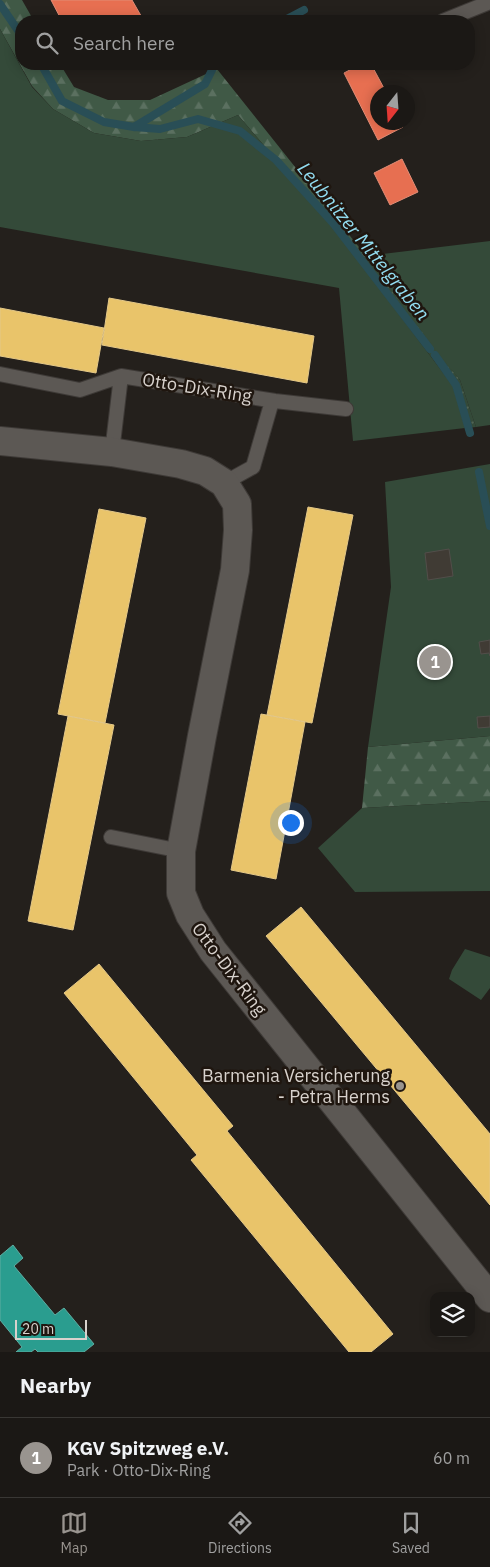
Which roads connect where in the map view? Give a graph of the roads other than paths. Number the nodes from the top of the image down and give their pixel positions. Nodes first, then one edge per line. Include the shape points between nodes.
1 (490, 2) edge
2 (458, 15) edge
3 (0, 374) edge
4 (121, 376) junction
5 (272, 401) junction
6 (346, 410) dead end
7 (0, 441) edge
8 (112, 452) junction
9 (224, 483) junction
10 (111, 837) dead end
11 (181, 851) junction
12 (490, 1298) edge

1 - 2 lane
3 - 4 lane, Otto-Dix-Ring via 80,390
4 - 5 lane, Otto-Dix-Ring
4 - 8 lane, Otto-Dix-Ring
5 - 6 lane, Otto-Dix-Ring
5 - 9 lane, Otto-Dix-Ring via 253,466
7 - 8 street, Otto-Dix-Ring
8 - 9 street, Otto-Dix-Ring via 181,464 205,471
9 - 11 street, Otto-Dix-Ring via 237,504 235,570
10 - 11 lane
11 - 12 street, Otto-Dix-Ring via 181,893 190,915 213,951

